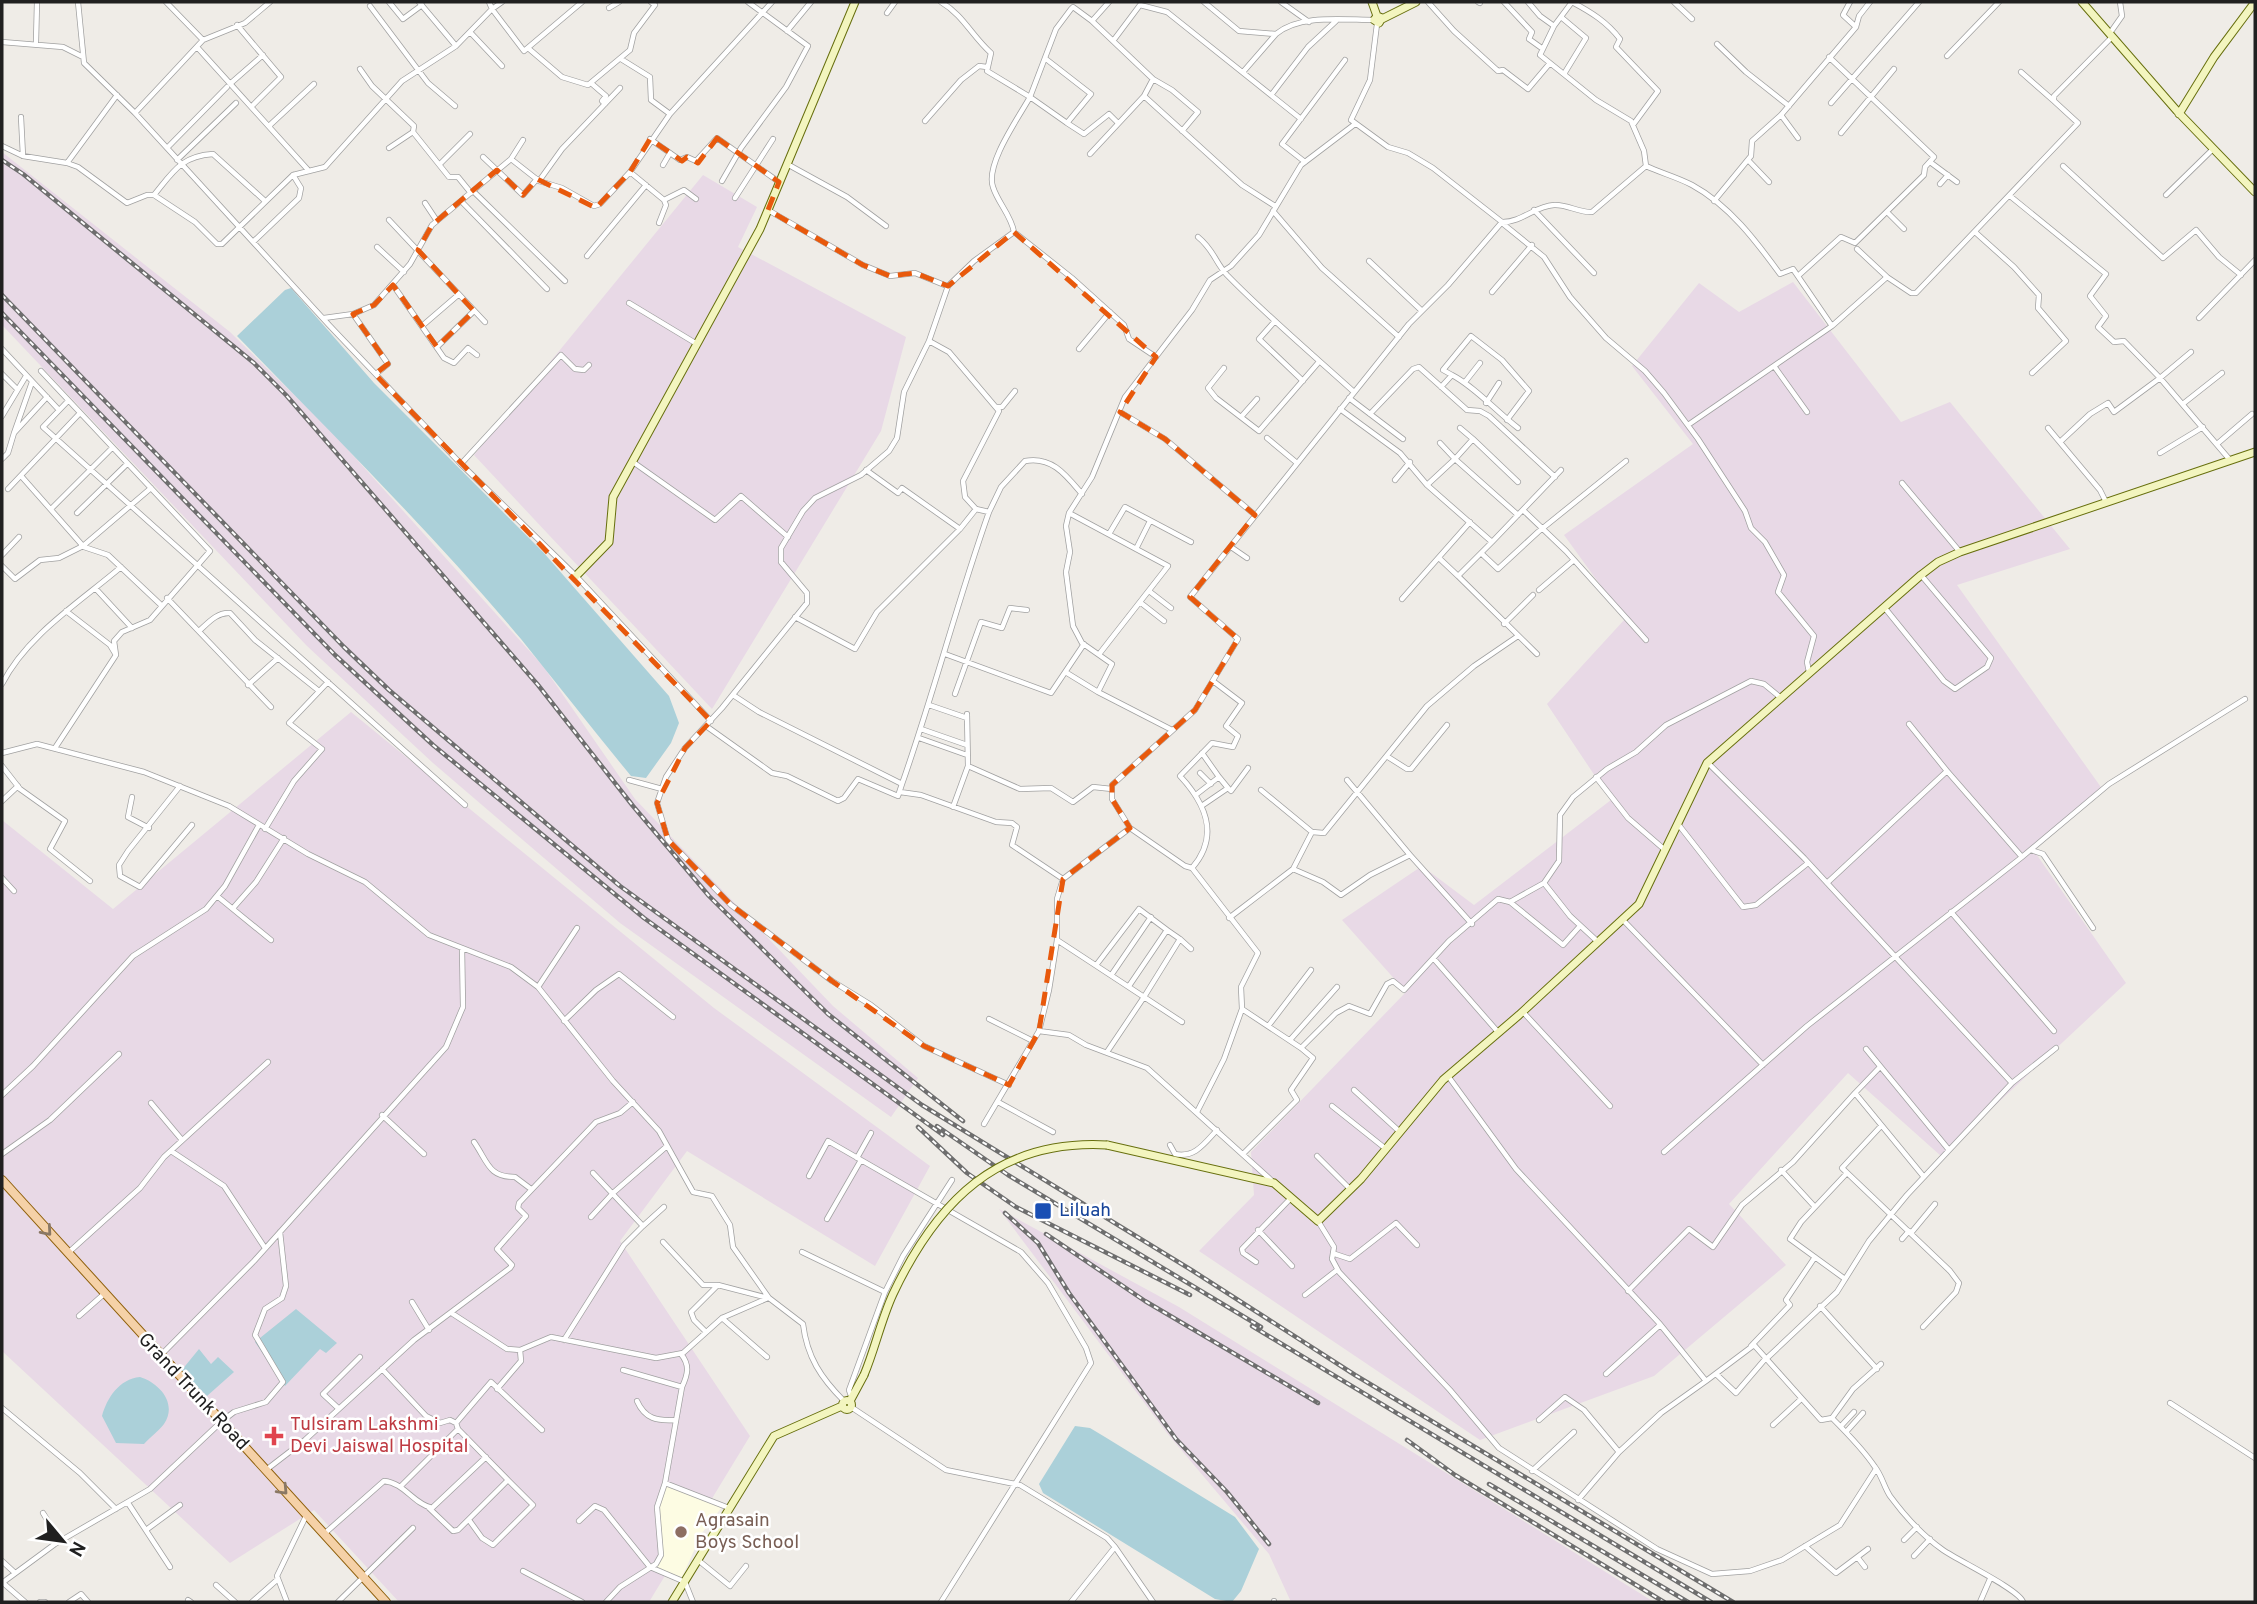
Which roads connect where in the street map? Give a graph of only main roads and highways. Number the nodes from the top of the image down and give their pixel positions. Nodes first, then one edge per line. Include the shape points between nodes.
1 (2, 1180) edge
2 (386, 1602) edge

1 -> 2 main road, Grand Trunk Road

